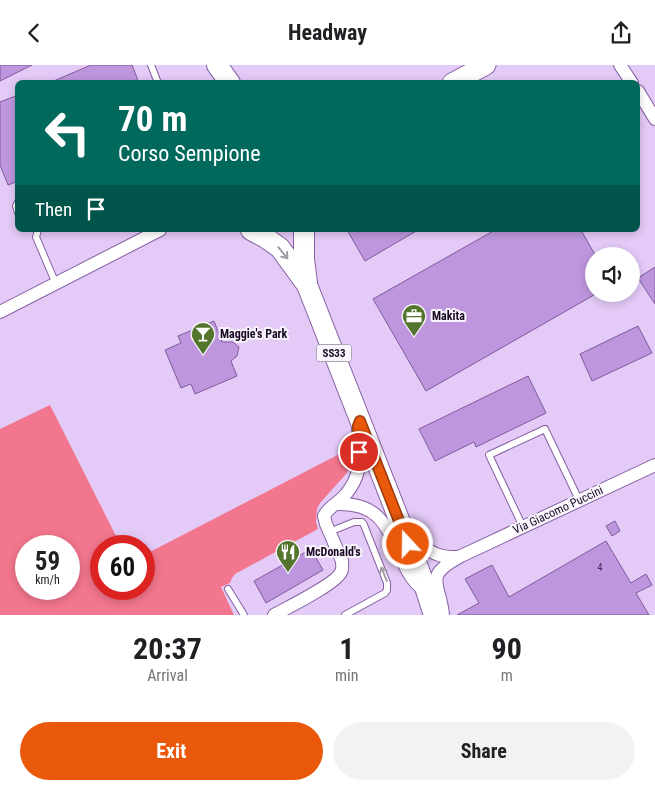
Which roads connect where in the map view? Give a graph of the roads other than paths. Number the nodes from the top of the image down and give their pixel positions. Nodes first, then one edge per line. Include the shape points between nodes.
1 (151, 65) edge
2 (217, 65) edge
3 (486, 65) edge
4 (620, 65) edge
5 (157, 80) edge
6 (220, 80) edge
7 (228, 80) edge
8 (458, 80) edge
9 (630, 80) edge
10 (640, 94) edge
11 (655, 119) edge
12 (157, 232) edge
13 (255, 232) edge
14 (304, 232) edge
15 (37, 233) edge
16 (56, 283) junction
17 (307, 285) junction
18 (0, 312) edge
19 (360, 421) junction
20 (655, 465) edge
21 (580, 500) junction
22 (336, 504) junction
23 (402, 527) junction
24 (523, 527) junction
25 (329, 532) junction
26 (461, 556) junction
27 (228, 589) dead end
28 (426, 590) junction
29 (244, 615) edge
30 (274, 615) edge
31 (345, 615) edge
32 (434, 615) edge
33 (443, 615) edge

1 - 5 lane
2 - 6 main road
2 - 7 main road
3 - 8 street
4 - 9 street
10 - 11 street
12 - 16 street
13 -> 17 main road, SS33 via 280,248
14 - 17 main road, SS33
15 - 16 lane
16 - 18 street
17 - 19 main road, SS33
19 - 22 street via 359,471 347,493
19 - 23 main road, SS33
20 - 21 street, Via Giacomo Puccini
21 - 24 street, Via Giacomo Puccini
21 - 24 lane via 545,429 489,455
22 - 25 street via 324,516
22 - 28 street via 359,506 377,515 386,526 412,578
23 - 26 street via 412,530 424,546 436,554
23 - 28 main road, SS33
24 - 26 street, Via Giacomo Puccini
25 - 30 street via 342,561 342,572 334,581
31 -> 25 lane via 385,593 387,583 362,522
26 - 33 street, Via Giacomo Puccini via 442,569 436,578
27 - 29 lane
28 - 32 main road, SS33

